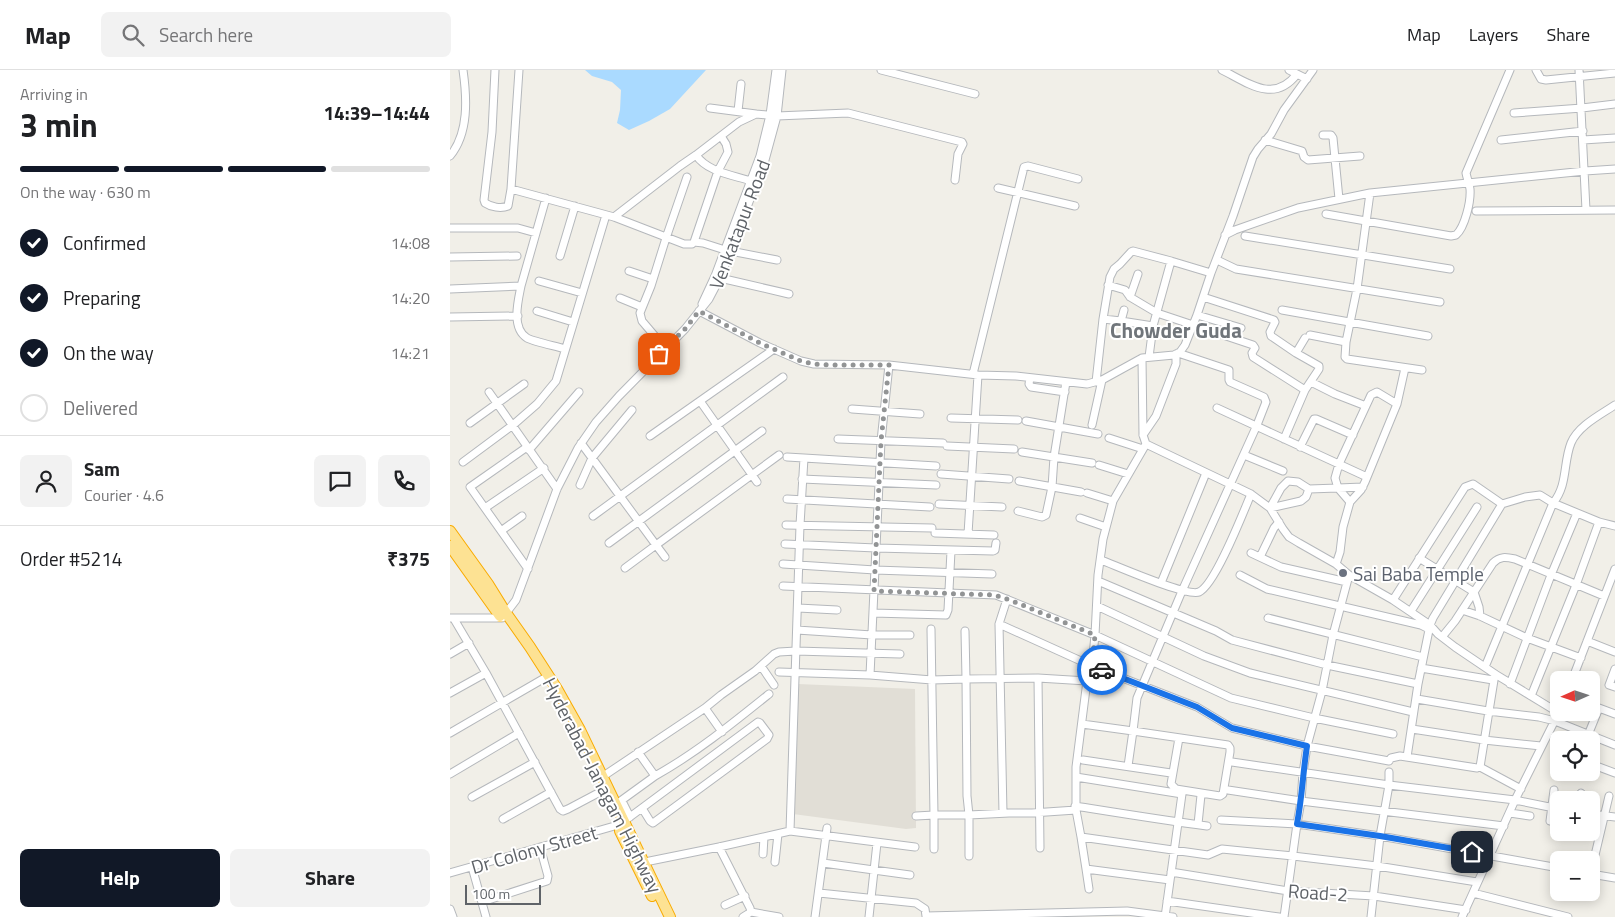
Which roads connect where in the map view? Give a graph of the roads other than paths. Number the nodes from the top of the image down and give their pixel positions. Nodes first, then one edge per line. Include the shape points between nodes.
1 (463, 70) edge
2 (496, 70) edge
3 (518, 70) edge
4 (776, 70) edge
5 (782, 70) edge
6 (881, 70) edge
7 (1222, 70) edge
8 (1289, 70) edge
9 (1313, 70) edge
10 (1510, 70) edge
11 (1536, 70) edge
12 (1580, 73) edge
13 (1297, 74) junction
14 (1615, 74) edge
15 (1307, 79) junction
16 (741, 84) dead end
17 (975, 94) dead end
18 (1615, 104) edge
19 (710, 108) dead end
20 (1583, 108) junction
21 (738, 111) junction
22 (1514, 113) dead end
23 (756, 114) junction
24 (774, 115) junction
25 (1583, 131) junction
26 (1323, 135) dead end
27 (721, 136) junction
28 (1615, 138) edge
29 (1265, 140) junction
30 (1501, 140) dead end
31 (1585, 140) junction
32 (696, 155) junction
33 (450, 156) edge
34 (1360, 156) dead end
35 (1335, 158) junction
36 (1615, 169) edge
37 (718, 170) junction
38 (1587, 170) junction
39 (688, 177) dead end
40 (1078, 179) dead end
41 (955, 180) dead end
42 (751, 181) junction
43 (1469, 184) junction
44 (511, 188) junction
45 (998, 188) dead end
46 (1018, 193) junction
47 (1370, 193) junction
48 (546, 198) junction
49 (1339, 199) junction
50 (575, 206) junction
51 (1075, 206) dead end
52 (1586, 210) junction
53 (1615, 210) edge
54 (1476, 211) dead end
55 (1326, 214) dead end
56 (606, 215) junction
57 (614, 218) junction
58 (1367, 221) junction
59 (450, 228) edge
60 (536, 233) junction
61 (1226, 235) junction
62 (1245, 236) dead end
63 (666, 238) junction
64 (694, 242) junction
65 (728, 250) junction
66 (1361, 255) junction
67 (517, 256) dead end
68 (560, 256) dead end
69 (450, 258) edge
70 (776, 260) dead end
71 (1217, 260) junction
72 (1171, 261) junction
73 (1450, 269) dead end
74 (629, 271) dead end
75 (1211, 273) junction
76 (1138, 274) dead end
77 (720, 278) junction
78 (653, 279) junction
79 (539, 281) dead end
80 (1108, 285) junction
81 (521, 286) junction
82 (450, 289) edge
83 (1357, 289) junction
84 (582, 293) junction
85 (789, 294) dead end
86 (1130, 297) junction
87 (1203, 297) junction
88 (620, 298) dead end
89 (1440, 302) dead end
90 (642, 307) junction
91 (700, 309) junction
92 (1124, 310) dead end
93 (1282, 310) dead end
94 (537, 311) dead end
95 (1157, 313) junction
96 (1197, 315) junction
97 (518, 316) junction
98 (450, 317) edge
99 (1103, 318) junction
100 (1121, 321) junction
101 (573, 322) junction
102 (1350, 323) junction
103 (1153, 326) junction
104 (1193, 326) junction
105 (1241, 328) dead end
106 (1428, 336) dead end
107 (1346, 342) junction
108 (665, 348) junction
109 (565, 349) junction
110 (774, 349) junction
111 (1296, 353) junction
112 (1177, 354) junction
113 (1146, 358) junction
114 (889, 365) junction
115 (1405, 368) junction
116 (1422, 370) dead end
117 (976, 374) junction
118 (783, 377) dead end
119 (1030, 378) junction
120 (1099, 381) junction
121 (1066, 382) junction
122 (1311, 382) junction
123 (524, 384) dead end
124 (1305, 390) junction
125 (489, 392) dead end
126 (579, 392) dead end
127 (1065, 392) junction
128 (700, 402) junction
129 (497, 404) junction
130 (1397, 404) junction
131 (1615, 405) edge
132 (1366, 406) junction
133 (1217, 408) dead end
134 (852, 409) dead end
135 (632, 410) dead end
136 (883, 411) junction
137 (920, 414) dead end
138 (951, 418) dead end
139 (976, 418) junction
140 (470, 422) dead end
141 (1092, 424) dead end
142 (513, 425) junction
143 (718, 426) junction
144 (1059, 426) junction
145 (1257, 426) junction
146 (762, 431) dead end
147 (1098, 434) dead end
148 (1143, 435) junction
149 (1353, 435) junction
150 (650, 436) dead end
151 (1109, 438) dead end
152 (838, 439) dead end
153 (1284, 439) junction
154 (881, 441) junction
155 (581, 443) junction
156 (974, 447) junction
157 (1144, 447) junction
158 (1300, 447) junction
159 (528, 448) junction
160 (1014, 449) dead end
161 (735, 450) junction
162 (1022, 452) dead end
163 (1244, 455) junction
164 (1054, 456) junction
165 (592, 458) junction
166 (804, 458) junction
167 (462, 462) dead end
168 (880, 462) junction
169 (1339, 464) junction
170 (936, 466) dead end
171 (544, 468) junction
172 (1282, 471) dead end
173 (1206, 473) junction
174 (941, 474) dead end
175 (1128, 474) junction
176 (752, 475) junction
177 (972, 476) junction
178 (1367, 477) junction
179 (802, 479) junction
180 (1009, 479) dead end
181 (1019, 481) dead end
182 (757, 482) dead end
183 (879, 482) junction
184 (1230, 484) junction
185 (580, 485) dead end
186 (936, 485) dead end
187 (1052, 487) junction
188 (1363, 487) junction
189 (1338, 488) junction
190 (557, 489) junction
191 (1309, 489) junction
192 (1251, 494) junction
193 (620, 496) junction
194 (786, 500) dead end
195 (801, 501) junction
196 (1113, 501) junction
197 (1350, 502) junction
198 (1553, 503) junction
199 (877, 504) junction
200 (939, 504) dead end
201 (1502, 504) junction
202 (970, 505) junction
203 (930, 507) dead end
204 (1002, 507) dead end
205 (1477, 507) dead end
206 (485, 508) junction
207 (1270, 508) junction
208 (1018, 511) dead end
209 (1577, 513) junction
210 (522, 516) dead end
211 (593, 516) dead end
212 (1080, 518) dead end
213 (638, 522) junction
214 (1279, 522) junction
215 (1599, 522) junction
216 (786, 525) dead end
217 (800, 525) junction
218 (1615, 526) edge
219 (876, 527) junction
220 (1106, 527) junction
221 (450, 531) edge
222 (501, 531) junction
223 (968, 534) junction
224 (994, 535) dead end
225 (609, 543) dead end
226 (996, 543) dead end
227 (785, 544) dead end
228 (799, 544) junction
229 (656, 545) junction
230 (450, 546) edge
231 (876, 548) junction
232 (951, 551) junction
233 (1251, 553) dead end
234 (1260, 557) junction
235 (665, 558) dead end
236 (1419, 558) junction
237 (1101, 560) junction
238 (784, 564) dead end
239 (1336, 564) junction
240 (1527, 564) junction
241 (799, 565) junction
242 (625, 568) dead end
243 (528, 569) junction
244 (1437, 569) junction
245 (1615, 569) edge
246 (875, 570) junction
247 (950, 572) junction
248 (992, 574) dead end
249 (1240, 575) dead end
250 (1551, 575) junction
251 (1348, 579) junction
252 (1098, 581) junction
253 (1455, 581) junction
254 (1161, 583) junction
255 (1576, 585) junction
256 (783, 586) dead end
257 (799, 586) junction
258 (1182, 590) junction
259 (874, 591) junction
260 (1474, 592) junction
261 (949, 593) junction
262 (1604, 596) junction
263 (1007, 599) junction
264 (1393, 600) junction
265 (1341, 605) junction
266 (1097, 606) junction
267 (798, 608) junction
268 (837, 610) dead end
269 (1462, 610) junction
270 (1411, 611) junction
271 (873, 613) junction
272 (1172, 614) junction
273 (504, 616) junction
274 (1480, 616) junction
275 (452, 618) edge
276 (1268, 618) dead end
277 (999, 624) junction
278 (1502, 626) junction
279 (1429, 627) junction
280 (931, 629) dead end
281 (797, 630) junction
282 (965, 631) dead end
283 (1333, 634) junction
284 (872, 635) junction
285 (910, 635) dead end
286 (1095, 635) junction
287 (1163, 637) junction
288 (1442, 637) junction
289 (1528, 638) junction
290 (1587, 641) junction
291 (469, 643) junction
292 (1551, 647) junction
293 (796, 651) junction
294 (1615, 652) edge
295 (871, 653) junction
296 (450, 654) edge
297 (900, 654) dead end
298 (1423, 657) junction
299 (1581, 658) junction
300 (1153, 663) junction
301 (1327, 665) junction
302 (761, 666) junction
303 (1092, 666) junction
304 (1485, 667) junction
305 (1421, 668) junction
306 (1615, 668) edge
307 (1576, 671) edge
308 (779, 672) dead end
309 (486, 673) junction
310 (796, 673) junction
311 (870, 675) junction
312 (1494, 677) junction
313 (543, 678) junction
314 (1000, 678) junction
315 (1038, 678) junction
316 (966, 679) junction
317 (932, 680) junction
318 (1087, 681) junction
319 (1418, 684) junction
320 (1510, 684) junction
321 (1143, 685) junction
322 (774, 686) dead end
323 (1615, 687) edge
324 (1322, 691) junction
325 (450, 693) edge
326 (769, 694) dead end
327 (1531, 696) junction
328 (1417, 699) junction
329 (501, 703) junction
330 (705, 708) junction
331 (1550, 708) edge
332 (1488, 711) junction
333 (1413, 712) junction
334 (1615, 714) edge
335 (1314, 718) junction
336 (1555, 722) junction
337 (1082, 724) junction
338 (1412, 729) junction
339 (1133, 731) junction
340 (1574, 731) edge
341 (1589, 731) edge
342 (722, 732) junction
343 (450, 733) edge
344 (519, 734) junction
345 (1393, 734) dead end
346 (1179, 738) junction
347 (1484, 740) junction
348 (1600, 741) edge
349 (1307, 746) junction
350 (1541, 746) junction
351 (1615, 746) edge
352 (638, 752) junction
353 (1407, 757) junction
354 (1083, 760) dead end
355 (535, 762) junction
356 (1232, 762) dead end
357 (1128, 766) junction
358 (1480, 767) junction
359 (1600, 767) edge
360 (1389, 772) dead end
361 (1171, 773) dead end
362 (1303, 773) junction
363 (1615, 773) edge
364 (450, 774) edge
365 (655, 776) junction
366 (1076, 777) junction
367 (602, 778) junction
368 (1389, 785) junction
369 (1521, 789) junction
370 (1228, 790) dead end
371 (602, 791) junction
372 (551, 792) junction
373 (1201, 795) dead end
374 (1609, 796) dead end
375 (472, 797) dead end
376 (1075, 797) junction
377 (1515, 800) junction
378 (1301, 801) junction
379 (619, 803) junction
380 (1550, 807) edge
381 (642, 808) junction
382 (1075, 808) junction
383 (1058, 811) junction
384 (1384, 812) junction
385 (1003, 813) junction
386 (1040, 813) junction
387 (1510, 813) junction
388 (969, 814) junction
389 (1600, 815) edge
390 (1604, 815) junction
391 (916, 816) dead end
392 (934, 816) junction
393 (1530, 816) dead end
394 (1615, 817) edge
395 (503, 819) dead end
396 (1221, 820) dead end
397 (624, 821) junction
398 (1179, 822) junction
399 (1198, 824) junction
400 (1297, 824) junction
401 (1207, 826) dead end
402 (1504, 826) junction
403 (827, 828) dead end
404 (790, 831) junction
405 (778, 834) junction
406 (826, 836) junction
407 (1081, 836) junction
408 (1380, 836) junction
409 (764, 837) junction
410 (877, 843) junction
411 (540, 847) junction
412 (719, 847) junction
413 (915, 847) dead end
414 (1040, 848) dead end
415 (934, 849) dead end
416 (1174, 851) junction
417 (1596, 851) edge
418 (763, 854) dead end
419 (969, 856) dead end
420 (1293, 856) junction
421 (1490, 856) junction
422 (774, 862) dead end
423 (639, 863) junction
424 (823, 863) junction
425 (1377, 866) junction
426 (1550, 866) edge
427 (472, 867) junction
428 (875, 870) junction
429 (1086, 870) junction
430 (450, 874) edge
431 (910, 875) dead end
432 (1600, 875) edge
433 (1170, 876) junction
434 (1615, 878) edge
435 (1477, 882) junction
436 (1089, 889) dead end
437 (1288, 891) junction
438 (1473, 892) junction
439 (819, 893) junction
440 (746, 896) junction
441 (1374, 896) junction
442 (871, 899) junction
443 (1167, 901) junction
444 (482, 902) junction
445 (725, 905) dead end
446 (450, 909) edge
447 (751, 912) junction
448 (1464, 913) edge
449 (1093, 914) edge
450 (1019, 915) edge
451 (452, 917) edge
452 (486, 917) edge
453 (663, 917) edge
454 (670, 917) edge
455 (743, 917) edge
456 (779, 917) edge
457 (815, 917) edge
458 (870, 917) edge
459 (926, 917) edge
460 (1168, 917) edge
461 (1279, 917) edge
462 (1284, 917) edge
463 (1371, 917) edge
464 (1568, 917) edge

1 - 33 street via 465,115 458,144
2 - 44 street via 485,203 508,206
3 - 44 street
4 - 24 street
5 - 24 street, Venkatapur Road
6 - 17 street
7 - 13 street via 1263,89 1286,86
8 - 13 street
9 - 15 street
10 - 43 street via 1466,172
11 - 12 street via 1541,79
12 - 14 street
12 - 20 street
13 - 15 street
15 - 29 street
16 - 21 street
18 - 20 street
19 - 21 street
20 - 22 street
20 - 25 street
20 - 31 street
21 - 23 street
23 - 24 street
23 - 27 street
24 - 41 street via 848,113 962,142
24 - 42 street
24 - 65 street, Venkatapur Road via 765,160
25 - 30 street
25 - 31 street
26 - 35 street via 1332,136
27 - 32 street
27 - 37 street via 728,152
28 - 31 street
29 - 35 street via 1302,151 1308,160
29 - 61 street via 1253,157
31 - 38 street
32 - 37 street via 700,161
32 - 57 street
34 - 35 street
35 - 49 street
36 - 38 street
37 - 42 street
37 - 64 street
38 - 43 street
38 - 52 street
39 - 63 street
40 - 46 street via 1025,166
42 - 65 street
43 - 47 street
43 - 58 street via 1470,197 1464,221 1456,235
44 - 48 street
45 - 46 street
46 - 51 street
46 - 117 street
47 - 49 street
47 - 58 street
48 - 50 street
48 - 60 street
49 - 61 street via 1298,208
50 - 56 street
50 - 68 street
52 - 53 street
52 - 54 street
55 - 58 street
56 - 57 street
56 - 84 street
57 - 63 street
58 - 66 street
59 - 60 street via 518,228
60 - 81 street
61 - 71 street
62 - 66 street
63 - 64 street via 687,244
63 - 78 street
64 - 65 street
65 - 70 street
65 - 77 street, Venkatapur Road
65 - 91 street
66 - 73 street
66 - 83 street
67 - 69 street
71 - 75 street
71 - 83 street via 1236,269
72 - 75 street
72 - 80 street via 1131,252 1114,269
72 - 95 street
74 - 78 street
75 - 87 street
76 - 86 street
77 - 85 street
77 - 91 street, Venkatapur Road
78 - 90 street
79 - 84 street
80 - 86 street via 1125,290
80 - 99 street
81 - 82 street
81 - 97 street
83 - 89 street
83 - 102 street
84 - 101 street
86 - 95 street
87 - 96 street
87 - 111 street via 1274,320 1272,336
88 - 90 street
90 - 108 street via 642,320
91 - 108 street, Venkatapur Road
91 - 110 street
92 - 100 street
93 - 102 street
94 - 101 street
95 - 103 street
95 - 104 street
96 - 104 street
96 - 105 street
97 - 98 street
97 - 109 street via 520,328 527,337
99 - 100 street
99 - 120 street
100 - 103 street
101 - 109 street
102 - 106 street
102 - 107 street
103 - 113 street
104 - 112 street
104 - 124 street via 1253,345 1253,357
107 - 111 street via 1308,337
107 - 115 street via 1344,354 1347,359
108 - 155 street, Venkatapur Road via 596,422
109 - 142 street via 556,381
110 - 114 street via 814,364
110 - 128 street
111 - 122 street via 1319,366
112 - 113 street
112 - 145 street via 1229,370 1230,382 1265,398
112 - 148 street via 1156,416
113 - 120 street
113 - 148 street
114 - 117 street
114 - 136 street
115 - 116 street
115 - 130 street
117 - 119 street
117 - 139 street
118 - 143 street
119 - 121 street
119 - 127 street via 1031,387
120 - 121 street via 1088,384
120 - 141 street
121 - 127 street
122 - 124 street
122 - 132 street
123 - 129 street
124 - 153 street
125 - 129 street
126 - 159 street
127 - 144 street
128 - 143 street
128 - 150 street
129 - 140 street
129 - 142 street
130 - 132 street via 1377,392 1371,395
130 - 178 street
131 - 198 street via 1575,436 1570,444 1562,487
132 - 149 street
133 - 145 street
134 - 136 street
135 - 165 street
136 - 137 street
136 - 154 street
138 - 139 street
139 - 144 street
139 - 156 street
142 - 159 street
142 - 167 street
143 - 161 street
143 - 193 street
144 - 147 street
144 - 164 street
145 - 153 street
145 - 163 street
146 - 161 street
148 - 157 street
149 - 158 street via 1314,419
149 - 169 street
151 - 157 street
152 - 154 street
153 - 158 street
154 - 156 street
154 - 168 street
155 - 165 street
155 - 190 street, Venkatapur Road
156 - 160 street
156 - 177 street
157 - 173 street
157 - 175 street
158 - 169 street
159 - 171 street
159 - 206 street via 470,487
161 - 176 street
161 - 213 street
162 - 164 street
163 - 172 street
163 - 184 street
164 - 175 street
164 - 187 street
165 - 185 street
165 - 193 street
166 - 168 street
166 - 176 street via 783,456
166 - 179 street
168 - 170 street
168 - 183 street
169 - 178 street
169 - 189 street via 1335,478
171 - 190 street
171 - 206 street
173 - 184 street
173 - 254 street
174 - 177 street
175 - 196 street
176 - 182 street
176 - 229 street
177 - 180 street
177 - 202 street
178 - 188 street
179 - 183 street
179 - 195 street
181 - 187 street
183 - 186 street
183 - 199 street
184 - 192 street
184 - 258 street
187 - 196 street
187 - 208 street via 1044,517
188 - 189 street
188 - 197 street
189 - 191 street
189 - 197 street
190 - 243 street, Venkatapur Road
191 - 207 street via 1301,501
191 - 207 street via 1298,482 1286,482
192 - 207 street
192 - 258 street via 1210,581 1200,592
193 - 211 street
193 - 213 street
194 - 195 street
195 - 199 street
195 - 217 street
196 - 220 street
197 - 239 street
198 - 201 street via 1540,495
198 - 209 street
198 - 240 street
199 - 203 street
199 - 219 street
200 - 202 street
201 - 236 street via 1473,484 1465,487
201 - 253 street
202 - 204 street
202 - 223 street
205 - 244 street
206 - 222 street
207 - 214 street
209 - 215 street
209 - 250 street
210 - 222 street
212 - 220 street
213 - 225 street
213 - 229 street
214 - 234 street
214 - 239 street via 1290,537
215 - 218 street
215 - 255 street
216 - 217 street
217 - 219 street
217 - 228 street
219 - 223 street
219 - 231 street
220 - 237 street
221 - 273 highway, Hyderabad-Janagam Highway via 488,584
222 - 243 street
223 - 224 street
226 - 232 street via 993,551
227 - 228 street
228 - 231 street
228 - 241 street
229 - 235 street
229 - 242 street
230 - 273 highway, Hyderabad-Janagam Highway
231 - 232 street
231 - 246 street
232 - 247 street
233 - 234 street
234 - 251 street via 1281,566
236 - 244 street
236 - 264 street
237 - 252 street
237 - 254 street
238 - 241 street
239 - 251 street
240 - 250 street
240 - 260 street via 1505,557 1496,559
240 - 278 street
241 - 246 street
241 - 257 street
243 - 273 street, Venkatapur Road via 516,600
244 - 253 street
244 - 270 street
245 - 262 street
246 - 247 street
246 - 259 street
247 - 248 street
247 - 261 street
249 - 265 street via 1267,589
250 - 255 street
250 - 289 street
251 - 264 street
251 - 265 street
252 - 266 street
252 - 272 street
253 - 260 street
253 - 279 street
254 - 258 street
255 - 262 street
255 - 292 street
256 - 257 street
257 - 259 street
257 - 267 street
258 - 272 street
259 - 261 street
259 - 271 street
260 - 269 street
260 - 274 street
261 - 263 street via 994,595
261 - 271 street via 946,615
262 - 290 street
263 - 277 street
263 - 286 street
264 - 270 street
265 - 279 street
265 - 283 street
266 - 286 street
266 - 287 street
267 - 268 street
267 - 281 street
269 - 274 street
269 - 288 street
270 - 279 street
271 - 284 street
272 - 287 street
272 - 301 street via 1232,640
273 - 275 street
273 - 313 highway, Hyderabad-Janagam Highway
273 - 367 highway, Hyderabad-Janagam Highway via 530,647 557,688
274 - 278 street
275 - 291 street
276 - 283 street
277 - 303 street
277 - 314 street
278 - 289 street
278 - 304 street
279 - 288 street
279 - 298 street
280 - 317 street
281 - 284 street
281 - 293 street
282 - 316 street
283 - 298 street
283 - 301 street
284 - 285 street
284 - 295 street
286 - 300 street
286 - 303 street
287 - 300 street
287 - 324 street via 1250,673
288 - 304 street
289 - 292 street
289 - 320 street
290 - 294 street
290 - 299 street
291 - 296 street
291 - 309 street
292 - 299 street
292 - 327 street
293 - 295 street
293 - 302 street via 774,654
293 - 310 street
295 - 297 street
295 - 311 street
298 - 305 street
299 - 307 street
300 - 321 street
300 - 335 street via 1231,698
301 - 319 street
301 - 324 street
302 - 322 street
302 - 330 street
303 - 318 street
303 - 321 street
304 - 312 street
305 - 312 street
305 - 319 street
306 - 323 street via 1609,685
308 - 310 street
309 - 325 street
309 - 329 street
310 - 311 street
310 - 404 street
311 - 317 street
312 - 320 street
312 - 332 street
313 - 329 street
313 - 371 highway, Hyderabad-Janagam Highway
314 - 315 street
314 - 316 street
314 - 385 street
315 - 318 street
315 - 386 street
316 - 317 street
316 - 388 street
317 - 392 street
318 - 337 street
319 - 328 street
320 - 327 street
321 - 339 street via 1137,698
321 - 349 street via 1197,707 1232,728
324 - 333 street
324 - 335 street
326 - 342 street
327 - 331 street
328 - 332 street
328 - 333 street
329 - 343 street
329 - 344 street
330 - 342 street
330 - 352 street
332 - 336 street
332 - 347 street
333 - 338 street
334 - 341 street via 1599,708
335 - 345 street
335 - 349 street
336 - 340 street
336 - 350 street
337 - 339 street
337 - 366 street
338 - 347 street
338 - 353 street
339 - 346 street
339 - 357 street
342 - 365 street
344 - 355 street
344 - 364 street
346 - 346 street via 1173,787 1223,794 1228,745
347 - 350 street
347 - 358 street
348 - 351 street
349 - 353 street via 1389,761 1394,757
349 - 362 street
350 - 369 street
352 - 365 street
352 - 367 street
353 - 358 street
354 - 357 street
355 - 372 street
355 - 375 street
356 - 362 street
357 - 361 street
358 - 369 street
359 - 363 street
360 - 368 street
362 - 368 street
362 - 378 street
365 - 379 street
366 - 376 street
366 - 398 street via 1182,794
367 - 379 highway, Hyderabad-Janagam Highway
368 - 377 street
368 - 384 street
369 - 377 street
370 - 378 street
371 - 372 street via 563,811
371 - 397 highway, Hyderabad-Janagam Highway
372 - 395 street
373 - 399 street
374 - 390 street
376 - 382 street
376 - 383 street
377 - 380 street
377 - 387 street
378 - 384 street
378 - 400 street
379 - 397 highway, Hyderabad-Janagam Highway
381 - 381 street via 758,722 769,735 653,823
381 - 397 street
382 - 383 street
382 - 398 street
382 - 407 street
383 - 386 street
384 - 402 street
384 - 408 street
385 - 386 street
385 - 388 street
386 - 414 street
387 - 393 street
387 - 402 street
388 - 392 street
388 - 419 street
389 - 390 street
390 - 394 street
390 - 417 street
391 - 392 street
392 - 415 street
396 - 400 street
397 - 411 street, Dr Colony Street
397 - 423 highway, Hyderabad-Janagam Highway
398 - 399 street
398 - 416 street
399 - 401 street
400 - 408 street
400 - 420 street
402 - 421 street
403 - 406 street
404 - 405 street
404 - 406 street
405 - 409 street
405 - 422 street
406 - 410 street
406 - 424 street
407 - 416 street
407 - 429 street
408 - 421 street
408 - 425 street
409 - 412 street
409 - 418 street
410 - 413 street
410 - 428 street
411 - 427 street, Dr Colony Street
411 - 444 street via 548,876 546,881
412 - 423 street
412 - 440 street
416 - 420 street via 1208,855 1225,849
416 - 433 street
420 - 425 street
420 - 437 street
421 - 426 street
421 - 435 street
423 - 453 highway, Hyderabad-Janagam Highway
423 - 454 highway, Hyderabad-Janagam Highway
424 - 428 street
424 - 439 street
425 - 435 street
425 - 441 street
427 - 430 street, Dr Colony Street
427 - 444 street
428 - 431 street
428 - 442 street
429 - 433 street, Road-2
429 - 436 street
432 - 434 street
433 - 437 street, Road-2
433 - 443 street
435 - 438 street
437 - 441 street, Road-2
437 - 462 street
438 - 448 street
438 - 464 street
439 - 442 street
439 - 457 street
440 - 445 street
440 - 447 street
441 - 448 street, Road-2
441 - 463 street
442 - 458 street
442 - 459 street via 916,904 925,909
443 - 460 street
443 - 461 street
444 - 452 street
446 - 451 street
447 - 455 street
447 - 456 street
449 - 450 street
449 - 460 street via 1127,911
450 - 459 street

